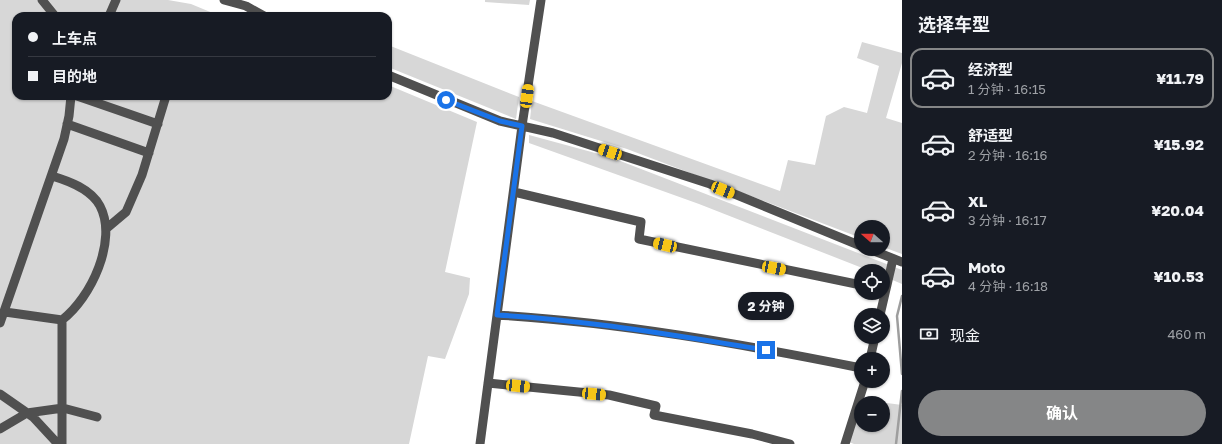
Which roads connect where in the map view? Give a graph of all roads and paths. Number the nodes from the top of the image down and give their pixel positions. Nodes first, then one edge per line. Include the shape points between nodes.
1 (42, 0) edge
2 (116, 0) edge
3 (224, 0) edge
4 (541, 0) edge
5 (52, 12) edge
6 (111, 12) edge
7 (257, 12) edge
8 (392, 77) edge
9 (70, 100) edge
10 (76, 100) edge
11 (89, 100) edge
12 (165, 100) edge
13 (68, 120) junction
14 (158, 124) junction
15 (522, 126) junction
16 (149, 153) junction
17 (52, 176) junction
18 (514, 192) junction
19 (107, 228) junction
20 (854, 243) edge
21 (886, 256) edge
22 (893, 259) junction
23 (902, 262) edge
24 (890, 269) edge
25 (854, 284) edge
26 (5, 312) junction
27 (497, 315) junction
28 (62, 320) junction
29 (0, 323) edge
30 (854, 367) edge
31 (488, 383) junction
32 (863, 388) edge
33 (0, 394) edge
34 (63, 408) junction
35 (27, 413) junction
36 (97, 417) dead end
37 (0, 429) edge
38 (58, 444) edge
39 (62, 444) edge
40 (480, 444) edge
41 (790, 444) edge
42 (845, 444) edge

1 - 5 street
2 - 6 street
3 - 7 street
4 - 15 street
8 - 15 street via 500,121
9 - 13 street
10 - 13 street
11 - 14 street
12 - 14 street
13 - 16 street
13 - 17 street
14 - 16 street
15 - 18 street
15 - 20 street via 553,133 710,184
16 - 19 street via 126,212
17 - 19 street via 84,189 100,205
17 - 26 street
18 - 25 street via 641,222 640,239
18 - 27 street
19 - 28 street via 103,258 89,288 72,313
21 - 22 street
22 - 23 street
22 - 24 street
26 - 28 street
26 - 29 street
27 - 30 street via 549,318 662,333
27 - 31 street
28 - 34 street
31 - 40 street
31 - 41 street via 609,395 656,406 654,415
32 - 42 street
33 - 35 street
34 - 35 street
34 - 36 street
34 - 39 street
35 - 37 street
35 - 38 street

